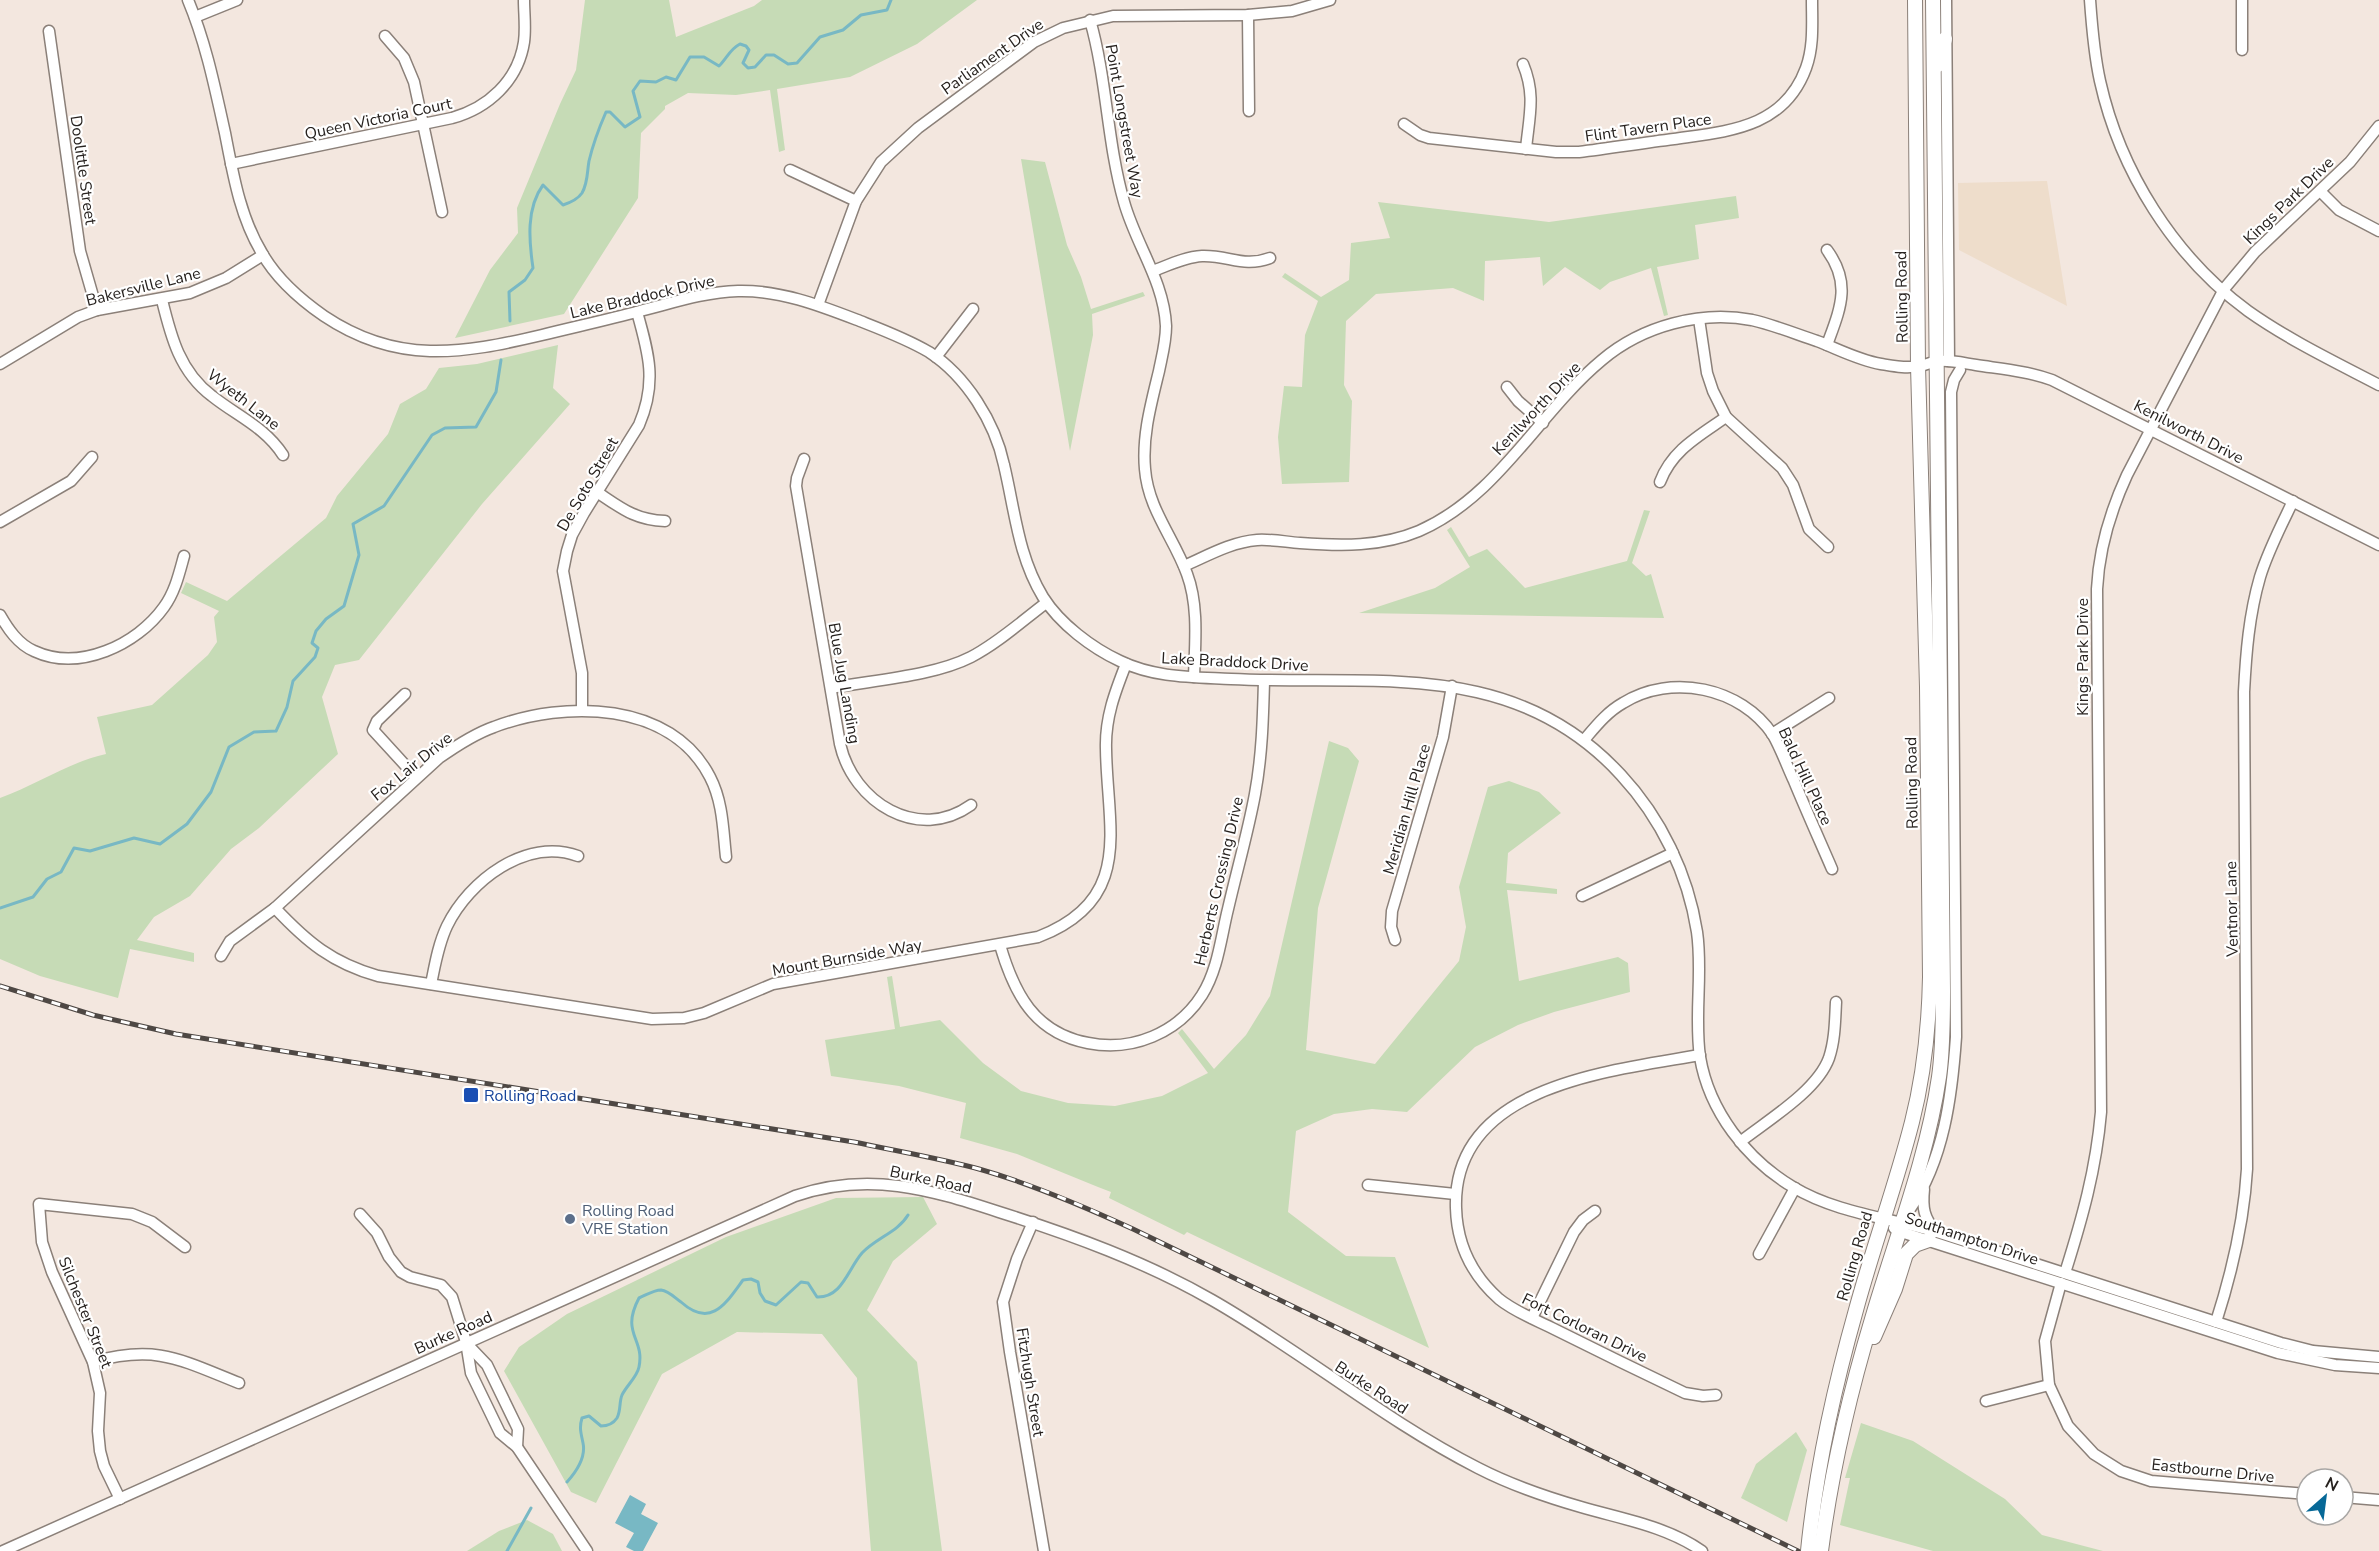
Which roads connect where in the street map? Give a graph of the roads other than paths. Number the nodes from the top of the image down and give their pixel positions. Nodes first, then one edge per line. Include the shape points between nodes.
1 (188, 0) edge
2 (237, 0) edge
3 (524, 0) edge
4 (1330, 0) edge
5 (1812, 0) edge
6 (1915, 0) edge
7 (1933, 0) edge
8 (1946, 0) edge
9 (2090, 0) edge
10 (2242, 0) edge
11 (1248, 15) junction
12 (195, 17) junction
13 (1090, 20) junction
14 (50, 31) dead end
15 (386, 36) dead end
16 (1946, 39) junction
17 (2242, 50) dead end
18 (1523, 64) dead end
19 (1934, 81) junction
20 (1249, 111) dead end
21 (423, 124) junction
22 (1404, 124) dead end
23 (2379, 126) edge
24 (1526, 149) junction
25 (231, 164) junction
26 (790, 170) dead end
27 (2320, 191) junction
28 (856, 201) junction
29 (442, 212) dead end
30 (2379, 231) edge
31 (1827, 250) dead end
32 (263, 255) junction
33 (1270, 258) dead end
34 (1153, 271) junction
35 (2224, 289) junction
36 (162, 300) junction
37 (818, 305) junction
38 (973, 309) dead end
39 (97, 310) junction
40 (638, 312) junction
41 (1699, 319) junction
42 (1827, 345) junction
43 (936, 357) junction
44 (0, 364) edge
45 (1940, 365) junction
46 (1977, 365) junction
47 (1918, 366) junction
48 (1960, 370) junction
49 (2379, 385) edge
50 (1507, 387) dead end
51 (1726, 417) junction
52 (1543, 423) junction
53 (2151, 428) junction
54 (283, 455) dead end
55 (92, 457) dead end
56 (804, 459) dead end
57 (1660, 482) dead end
58 (597, 492) junction
59 (2293, 501) junction
60 (665, 521) dead end
61 (0, 522) edge
62 (2379, 545) edge
63 (1828, 547) dead end
64 (184, 556) dead end
65 (1184, 566) junction
66 (1046, 603) junction
67 (0, 615) edge
68 (1126, 664) junction
69 (1194, 677) junction
70 (1264, 681) junction
71 (1452, 686) junction
72 (831, 688) junction
73 (405, 694) dead end
74 (1829, 698) dead end
75 (582, 710) junction
76 (1772, 734) junction
77 (1584, 740) junction
78 (416, 777) junction
79 (971, 805) dead end
80 (1673, 853) junction
81 (579, 856) dead end
82 (726, 857) dead end
83 (1832, 868) dead end
84 (1582, 896) dead end
85 (275, 908) junction
86 (1395, 940) dead end
87 (1000, 945) junction
88 (221, 956) dead end
89 (431, 984) junction
90 (1836, 1002) dead end
91 (1700, 1055) junction
92 (1740, 1142) junction
93 (1368, 1185) dead end
94 (1795, 1188) junction
95 (1924, 1188) junction
96 (1455, 1194) junction
97 (1595, 1211) dead end
98 (360, 1214) dead end
99 (1882, 1219) junction
100 (1032, 1222) junction
101 (1900, 1226) junction
102 (1933, 1236) junction
103 (185, 1247) dead end
104 (1759, 1254) dead end
105 (2063, 1278) junction
106 (1532, 1318) junction
107 (2216, 1322) junction
108 (466, 1342) junction
109 (2379, 1357) edge
110 (93, 1362) junction
111 (2379, 1368) edge
112 (1857, 1378) junction
113 (239, 1383) dead end
114 (2049, 1385) junction
115 (1716, 1395) dead end
116 (1986, 1401) dead end
117 (517, 1447) junction
118 (2295, 1493) edge
119 (2355, 1498) edge
120 (120, 1499) junction
121 (2379, 1500) edge
122 (3, 1551) edge
123 (587, 1551) edge
124 (1044, 1551) edge
125 (1702, 1551) edge
126 (1808, 1551) edge
127 (1821, 1551) edge

1 - 12 street, Lake Braddock Drive
2 - 12 street
3 - 21 street, Queen Victoria Court via 522,50 505,85 476,109
4 - 11 street, Parliament Drive via 1292,11
5 - 24 street, Flint Tavern Place via 1812,43 1807,67 1782,105 1755,123 1721,132 1579,152
6 - 47 main road, Rolling Road
7 - 19 main road, Rolling Road
8 - 16 street, Rolling Road
9 - 35 street via 2100,83 2124,154 2168,229 2194,262
10 - 17 street
11 - 13 street, Parliament Drive via 1132,14
11 - 20 street
12 - 25 street, Lake Braddock Drive via 210,63
13 - 28 street, Parliament Drive via 1034,42 918,128 881,162
13 - 34 street, Point Longstreet Way via 1124,202
14 - 39 street, Doolittle Street via 80,251
15 - 21 street via 409,68
16 - 19 main road
16 - 45 street, Rolling Road
18 - 24 street via 1532,95
19 - 45 main road, Rolling Road
21 - 25 street, Queen Victoria Court
21 - 29 street
22 - 24 street, Flint Tavern Place via 1429,138
23 - 27 street, Kings Park Drive
25 - 32 street, Lake Braddock Drive via 241,206
26 - 28 street
27 - 30 street via 2339,210
27 - 35 street, Kings Park Drive via 2255,252
28 - 37 street, Parliament Drive
31 - 42 street via 1839,269 1842,293
32 - 36 street, Bakersville Lane via 226,278
32 - 40 street, Lake Braddock Drive via 299,296 331,320 369,339 412,350 478,350
33 - 34 street via 1256,263 1194,257
34 - 65 street, Point Longstreet Way via 1161,291 1166,330 1144,441 1144,470 1152,502
35 - 49 street via 2273,327
35 - 53 street, Kings Park Drive
36 - 39 street, Bakersville Lane
36 - 54 street, Wyeth Lane via 174,345 192,377 213,397 264,431
37 - 40 street, Lake Braddock Drive via 782,295 741,291 693,297
37 - 43 street, Lake Braddock Drive via 894,334
38 - 43 street
39 - 44 street, Bakersville Lane via 68,322
40 - 58 street, De Soto Street via 650,363 649,397 639,425
41 - 42 street, Kenilworth Drive via 1753,320
41 - 51 street via 1707,373
41 - 52 street, Kenilworth Drive via 1658,328 1615,350 1587,374
42 - 47 street, Kenilworth Drive via 1878,364
43 - 66 street, Lake Braddock Drive via 970,393 992,428 1004,463 1020,544
45 - 46 street, Kenilworth Drive
45 - 47 street, Kenilworth Drive
45 - 48 street, Kenilworth Drive
45 - 101 main road, Rolling Road via 1943,1026 1931,1120
46 - 48 street, Kenilworth Drive
46 - 53 street, Kenilworth Drive via 2015,369 2052,380
47 - 99 main road, Rolling Road via 1927,676 1929,1001 1917,1100
48 - 95 street, Rolling Road via 1951,392 1956,1036 1947,1113
50 - 52 street
51 - 57 street via 1673,456
51 - 63 street via 1782,468 1793,485 1809,529
52 - 65 street, Kenilworth Drive via 1470,500 1418,531 1383,542 1347,546 1248,541
53 - 59 street, Kenilworth Drive
53 - 105 street, Kings Park Drive via 2114,504 2098,566 2101,1112 2091,1185
55 - 61 street via 71,481
56 - 72 street, Blue Jug Landing via 796,486
58 - 60 street via 635,516
58 - 75 street, De Soto Street via 572,535 563,571 582,673
59 - 62 street, Kenilworth Drive
59 - 107 street, Ventnor Lane via 2261,576 2246,651 2247,1169 2235,1257
64 - 67 street via 177,584 157,616 133,638 104,651 70,658 48,656 18,640
65 - 69 street, Point Longstreet Way via 1193,602
66 - 68 street, Lake Braddock Drive via 1086,640
66 - 72 street via 984,650 957,663
68 - 69 street, Lake Braddock Drive via 1170,676
68 - 87 street, Mount Burnside Way via 1112,699 1107,728 1112,839 1100,885 1087,905 1063,926 1038,937
69 - 70 street, Lake Braddock Drive
70 - 71 street, Lake Braddock Drive
70 - 87 street, Herberts Crossing Drive via 1260,761 1245,840 1212,973 1202,995 1186,1014 1161,1033 1133,1043 1102,1046 1073,1039 1046,1025 1026,1005 1012,982
71 - 77 street, Lake Braddock Drive via 1518,704
71 - 86 street, Meridian Hill Place via 1443,737 1392,911
72 - 79 street, Blue Jug Landing via 848,768 879,804 904,816 930,820 947,818
73 - 78 street via 373,730
74 - 76 street
75 - 78 street, Fox Lair Drive via 538,715 494,727 457,746
75 - 82 street, Fox Lair Drive via 651,724 672,734 691,750 717,793
76 - 77 street, Bald Hill Place via 1754,715 1729,698 1703,689 1676,687 1648,691 1623,702 1601,719
76 - 83 street, Bald Hill Place
77 - 80 street, Lake Braddock Drive via 1637,794
78 - 85 street, Fox Lair Drive
80 - 84 street
80 - 91 street, Lake Braddock Drive via 1688,890 1698,938
81 - 89 street via 554,851 525,857 497,870 476,886 446,928
85 - 88 street, Fox Lair Drive via 230,941
85 - 89 street, Mount Burnside Way via 311,945 345,965 378,976
87 - 89 street, Mount Burnside Way via 773,984 704,1013 664,1020
90 - 92 street via 1832,1046 1820,1075
91 - 92 street, Lake Braddock Drive via 1717,1104
91 - 96 street, Fort Corloran Drive via 1606,1073 1517,1102 1495,1118 1476,1141 1462,1168
92 - 94 street, Lake Braddock Drive via 1770,1172
93 - 96 street
94 - 99 street, Lake Braddock Drive
94 - 104 street
95 - 101 street, Rolling Road
95 - 102 street via 1923,1213
96 - 106 street, Fort Corloran Drive via 1459,1237 1474,1270 1500,1300
97 - 106 street via 1574,1232
98 - 108 street via 373,1226 401,1272 433,1281 448,1291
99 - 101 street, Southampton Drive
99 - 126 main road, Rolling Road via 1835,1390
100 - 108 street, Burke Road via 927,1190 876,1183 832,1185 795,1196
100 - 124 street, Fitzhugh Street via 1003,1302
100 - 125 street, Burke Road via 1122,1257 1207,1297 1383,1413 1479,1469 1545,1496 1668,1532
101 - 102 street, Southampton Drive
101 - 112 main road, Rolling Road
102 - 105 street, Southampton Drive
102 - 112 main road via 1906,1254
103 - 110 street, Silchester Street via 152,1222 132,1214 39,1204 42,1242 52,1272
105 - 107 street, Southampton Drive
105 - 111 street, Southampton Drive via 2278,1353 2335,1365
105 - 114 street, Eastbourne Drive via 2045,1341
106 - 115 street, Fort Corloran Drive via 1685,1393
107 - 109 street, Southampton Drive via 2313,1351
108 - 117 street via 471,1373 500,1433
108 - 117 street via 487,1365 518,1429
108 - 120 street, Burke Road
110 - 113 street via 115,1355 157,1354
110 - 120 street, Silchester Street via 100,1393 100,1451
112 - 127 main road, Rolling Road
114 - 116 street
114 - 118 street, Eastbourne Drive via 2075,1436 2121,1471 2165,1483
117 - 123 street
119 - 121 street
120 - 122 street, Burke Road

